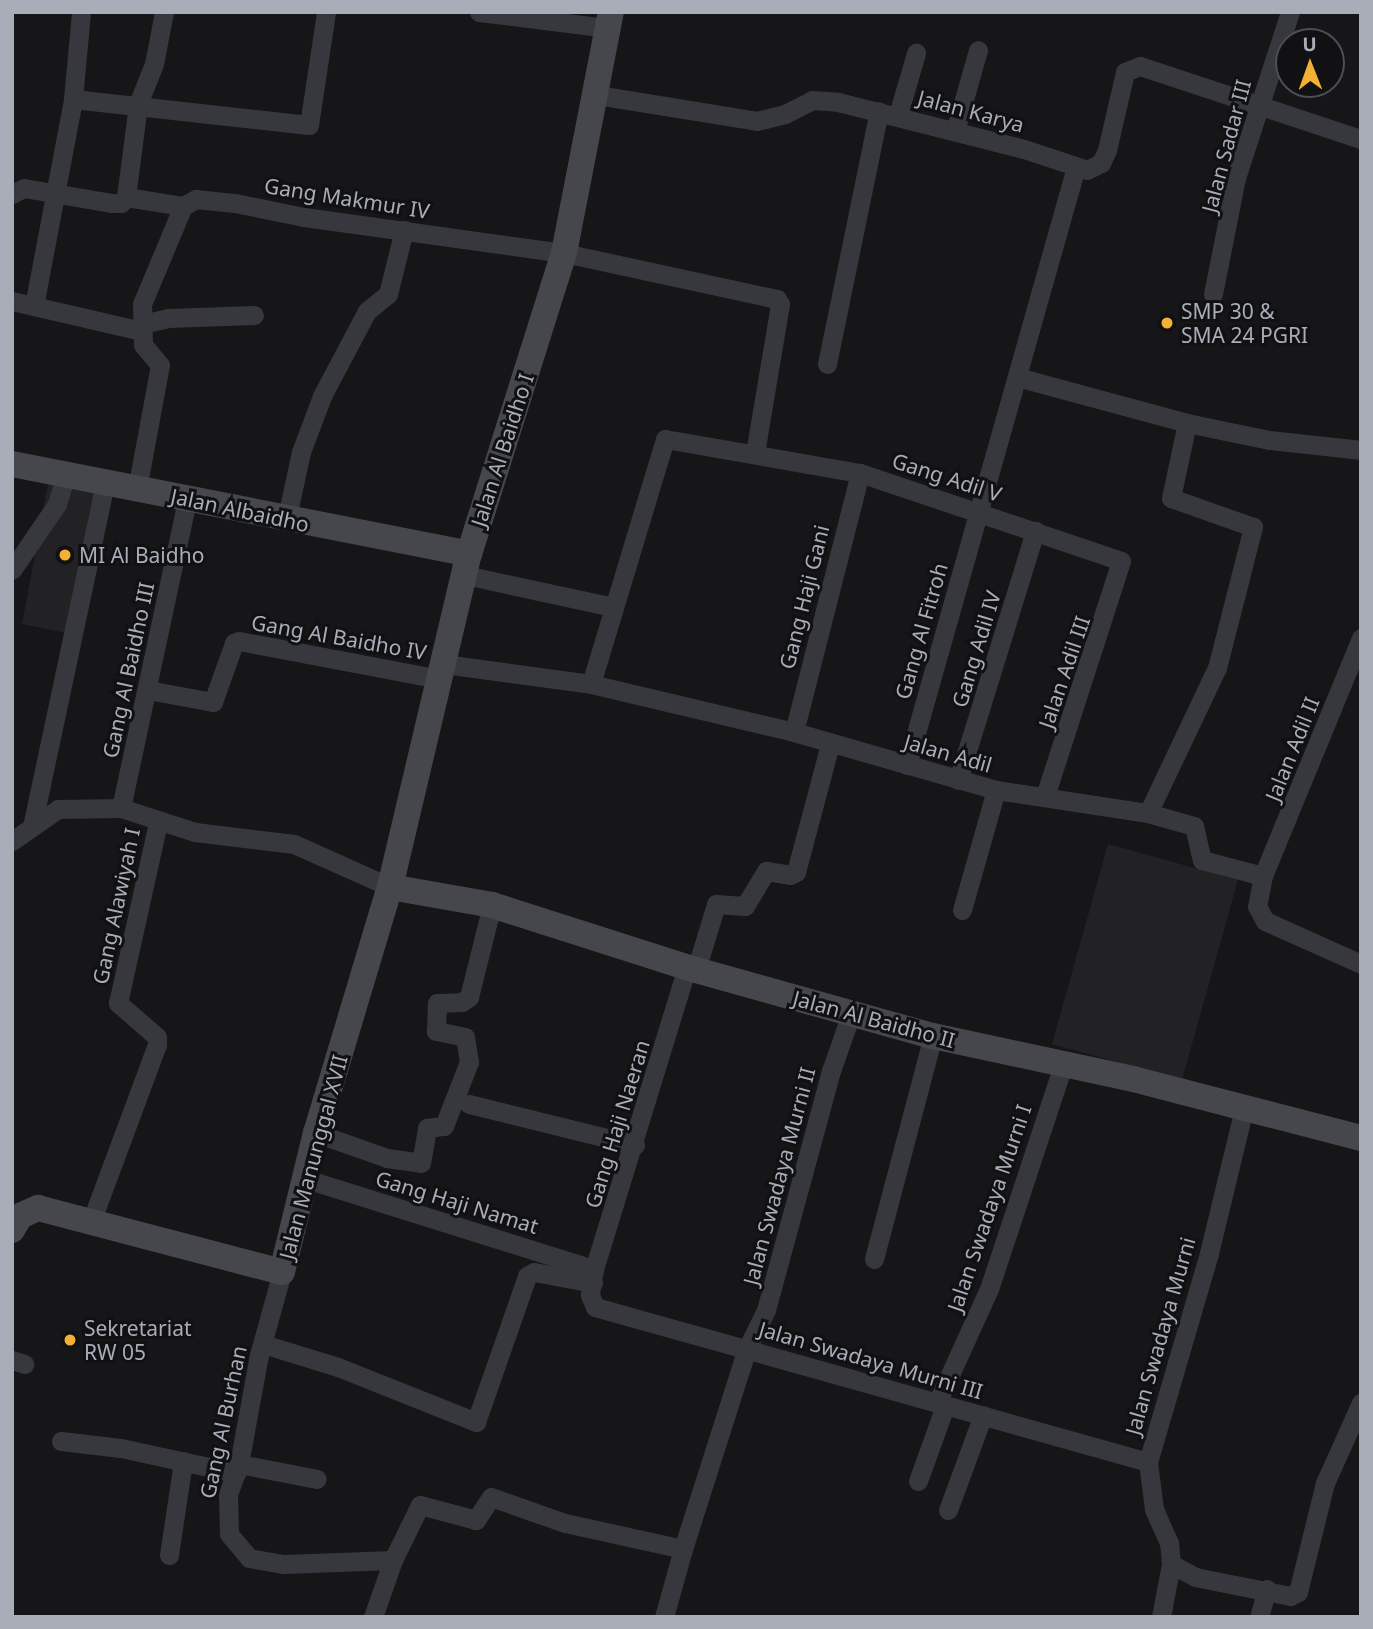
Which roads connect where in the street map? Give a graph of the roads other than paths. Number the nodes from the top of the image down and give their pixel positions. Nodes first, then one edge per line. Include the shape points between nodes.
1 (81, 12) edge
2 (164, 12) edge
3 (326, 12) edge
4 (479, 12) edge
5 (1290, 12) edge
6 (609, 20) edge
7 (978, 50) dead end
8 (916, 53) dead end
9 (597, 95) junction
10 (72, 99) junction
11 (138, 104) junction
12 (1258, 108) junction
13 (888, 113) junction
14 (955, 131) junction
15 (1361, 139) edge
16 (1076, 167) junction
17 (12, 194) edge
18 (55, 195) junction
19 (126, 197) junction
20 (183, 206) junction
21 (404, 230) junction
22 (564, 253) junction
23 (1213, 294) dead end
24 (12, 301) edge
25 (34, 306) junction
26 (254, 315) dead end
27 (142, 327) junction
28 (827, 364) dead end
29 (1017, 377) junction
30 (1187, 424) junction
31 (1361, 450) edge
32 (755, 453) junction
33 (12, 464) edge
34 (860, 473) junction
35 (66, 475) junction
36 (105, 482) junction
37 (137, 489) junction
38 (187, 499) junction
39 (980, 510) junction
40 (286, 521) junction
41 (1035, 531) junction
42 (1121, 561) joint
43 (467, 565) junction
44 (12, 570) edge
45 (613, 607) junction
46 (1361, 638) edge
47 (442, 671) junction
48 (592, 684) junction
49 (148, 690) junction
50 (794, 732) junction
51 (830, 744) junction
52 (907, 765) junction
53 (958, 780) junction
54 (996, 790) junction
55 (1045, 797) junction
56 (121, 808) junction
57 (1148, 813) junction
58 (33, 822) junction
59 (158, 822) junction
60 (12, 841) edge
61 (1263, 876) junction
62 (390, 887) junction
63 (492, 905) junction
64 (962, 910) dead end
65 (1361, 964) edge
66 (692, 968) junction
67 (851, 1014) junction
68 (933, 1036) junction
69 (1063, 1065) junction
70 (469, 1104) dead end
71 (1244, 1108) junction
72 (316, 1133) junction
73 (1361, 1138) edge
74 (635, 1145) junction
75 (306, 1179) junction
76 (91, 1222) junction
77 (12, 1230) edge
78 (874, 1259) dead end
79 (282, 1272) junction
80 (592, 1283) junction
81 (263, 1344) junction
82 (747, 1349) junction
83 (1361, 1403) edge
84 (941, 1404) junction
85 (983, 1415) junction
86 (61, 1441) dead end
87 (183, 1461) junction
88 (1148, 1462) junction
89 (237, 1468) junction
90 (317, 1479) dead end
91 (918, 1481) dead end
92 (947, 1510) dead end
93 (683, 1549) junction
94 (169, 1555) dead end
95 (393, 1560) junction
96 (1171, 1564) junction
97 (1266, 1589) junction
98 (373, 1617) edge
99 (664, 1617) edge
100 (1161, 1617) edge
101 (1259, 1617) edge

1 - 10 street
2 - 11 street via 154,64
3 - 11 street via 310,125
4 - 6 street
5 - 12 street, Jalan Sadar III
6 - 9 street, Jalan Al Baidho I
7 - 14 street
8 - 13 street
9 - 13 street, Jalan Karya via 757,121 812,100
9 - 22 street, Jalan Al Baidho I
10 - 11 street
10 - 18 street
11 - 19 street
12 - 15 street
12 - 16 street via 1132,66 1125,72 1101,163 1087,170
12 - 23 street, Jalan Sadar III via 1237,178
13 - 14 street, Jalan Karya
13 - 28 street
14 - 16 street, Jalan Karya
16 - 29 street, Gang Al Fitroh
17 - 18 street, Gang Makmur IV via 24,188
18 - 19 street, Gang Makmur IV via 111,203 121,203
18 - 25 street
19 - 20 street, Gang Makmur IV
20 - 21 street, Gang Makmur IV via 197,199
20 - 27 street via 157,276 144,294
21 - 22 street, Gang Makmur IV
21 - 40 street via 388,294 367,311 322,396 301,452
22 - 32 street via 779,301
22 - 43 street, Jalan Al Baidho I
24 - 25 street
25 - 27 street
26 - 27 street via 168,318
27 - 37 street via 143,345 160,365
29 - 30 street
29 - 39 street, Gang Al Fitroh
30 - 31 street via 1269,440
30 - 57 street via 1171,498 1253,527 1217,668
32 - 34 street, Gang Adil V
32 - 45 street, Gang Adil V via 664,440 655,483
33 - 35 street, Jalan Albaidho
34 - 39 street, Gang Adil V
34 - 50 street, Gang Haji Gani
35 - 36 street, Jalan Albaidho
35 - 44 street via 57,504
36 - 37 street, Jalan Albaidho
36 - 58 street
37 - 38 street, Jalan Albaidho
38 - 40 street, Jalan Albaidho
38 - 49 street, Gang Al Baidho III
39 - 41 street, Gang Adil V
39 - 52 street, Gang Al Fitroh
40 - 43 street, Jalan Albaidho
41 - 42 street, Gang Adil V
41 - 53 street, Gang Adil IV
42 - 55 street, Jalan Adil III
43 - 45 street
43 - 47 street, Jalan Al Baidho I
45 - 48 street, Gang Adil V
46 - 61 street, Jalan Adil II
47 - 48 street, Jalan Adil
47 - 49 street, Gang Al Baidho IV via 239,641 234,643 213,702
47 - 62 street, Jalan Al Baidho I
48 - 50 street, Jalan Adil
49 - 56 street, Gang Al Baidho III
50 - 51 street, Jalan Adil
51 - 52 street, Jalan Adil
51 - 66 street, Gang Haji Naeran via 796,872 766,871 745,906 716,904
52 - 53 street, Jalan Adil
53 - 54 street, Jalan Adil
54 - 55 street, Jalan Adil
54 - 64 street
55 - 57 street, Jalan Adil
56 - 58 street via 58,809
56 - 59 street
57 - 61 street, Jalan Adil via 1194,827 1202,860
58 - 60 street
59 - 62 street via 195,832 294,844
59 - 76 street, Gang Alawiyah I via 118,1003 157,1037 158,1045
61 - 65 street via 1257,906 1265,921
62 - 63 street, Jalan Al Baidho II
62 - 72 street, Jalan Manunggal XVII
63 - 66 street, Jalan Al Baidho II
63 - 72 street via 468,998 437,1003 436,1031 465,1037 469,1062 444,1126 427,1128 421,1163 387,1158
66 - 67 street, Jalan Al Baidho II
66 - 74 street, Gang Haji Naeran
67 - 68 street, Jalan Al Baidho II
67 - 82 street, Jalan Swadaya Murni II via 766,1310
68 - 69 street, Jalan Al Baidho II
68 - 78 street
69 - 71 street, Jalan Al Baidho II
69 - 84 street, Jalan Swadaya Murni I via 992,1281
70 - 74 street
71 - 73 street, Jalan Al Baidho II
71 - 88 street, Jalan Swadaya Murni via 1209,1253
72 - 75 street, Jalan Manunggal XVII
74 - 80 street, Gang Haji Naeran
75 - 79 street, Jalan Manunggal XVII
75 - 80 street, Gang Haji Namat
76 - 77 street, Jalan Manunggal XVII via 38,1209 20,1216
76 - 79 street, Jalan Manunggal XVII
79 - 81 street, Gang Al Burhan
80 - 81 street via 534,1272 527,1276 476,1422 338,1367
80 - 82 street, Jalan Swadaya Murni III via 602,1310
81 - 89 street, Gang Al Burhan
82 - 84 street, Jalan Swadaya Murni III
82 - 93 street, Jalan Swadaya Murni II
83 - 97 street via 1325,1483 1303,1584 1290,1596
84 - 85 street, Jalan Swadaya Murni III
84 - 91 street, Jalan Swadaya Murni I
85 - 88 street, Jalan Swadaya Murni III
85 - 92 street
86 - 87 street
87 - 89 street
87 - 94 street
88 - 96 street, Jalan Swadaya Murni via 1154,1509
89 - 90 street
89 - 95 street, Gang Al Burhan via 226,1517 229,1534 248,1558 284,1564
93 - 95 street via 565,1523 488,1497 476,1520 450,1509 415,1507
93 - 99 street, Jalan Swadaya Murni II
95 - 98 street
96 - 97 street via 1195,1577
96 - 100 street, Jalan Swadaya Murni
97 - 101 street

